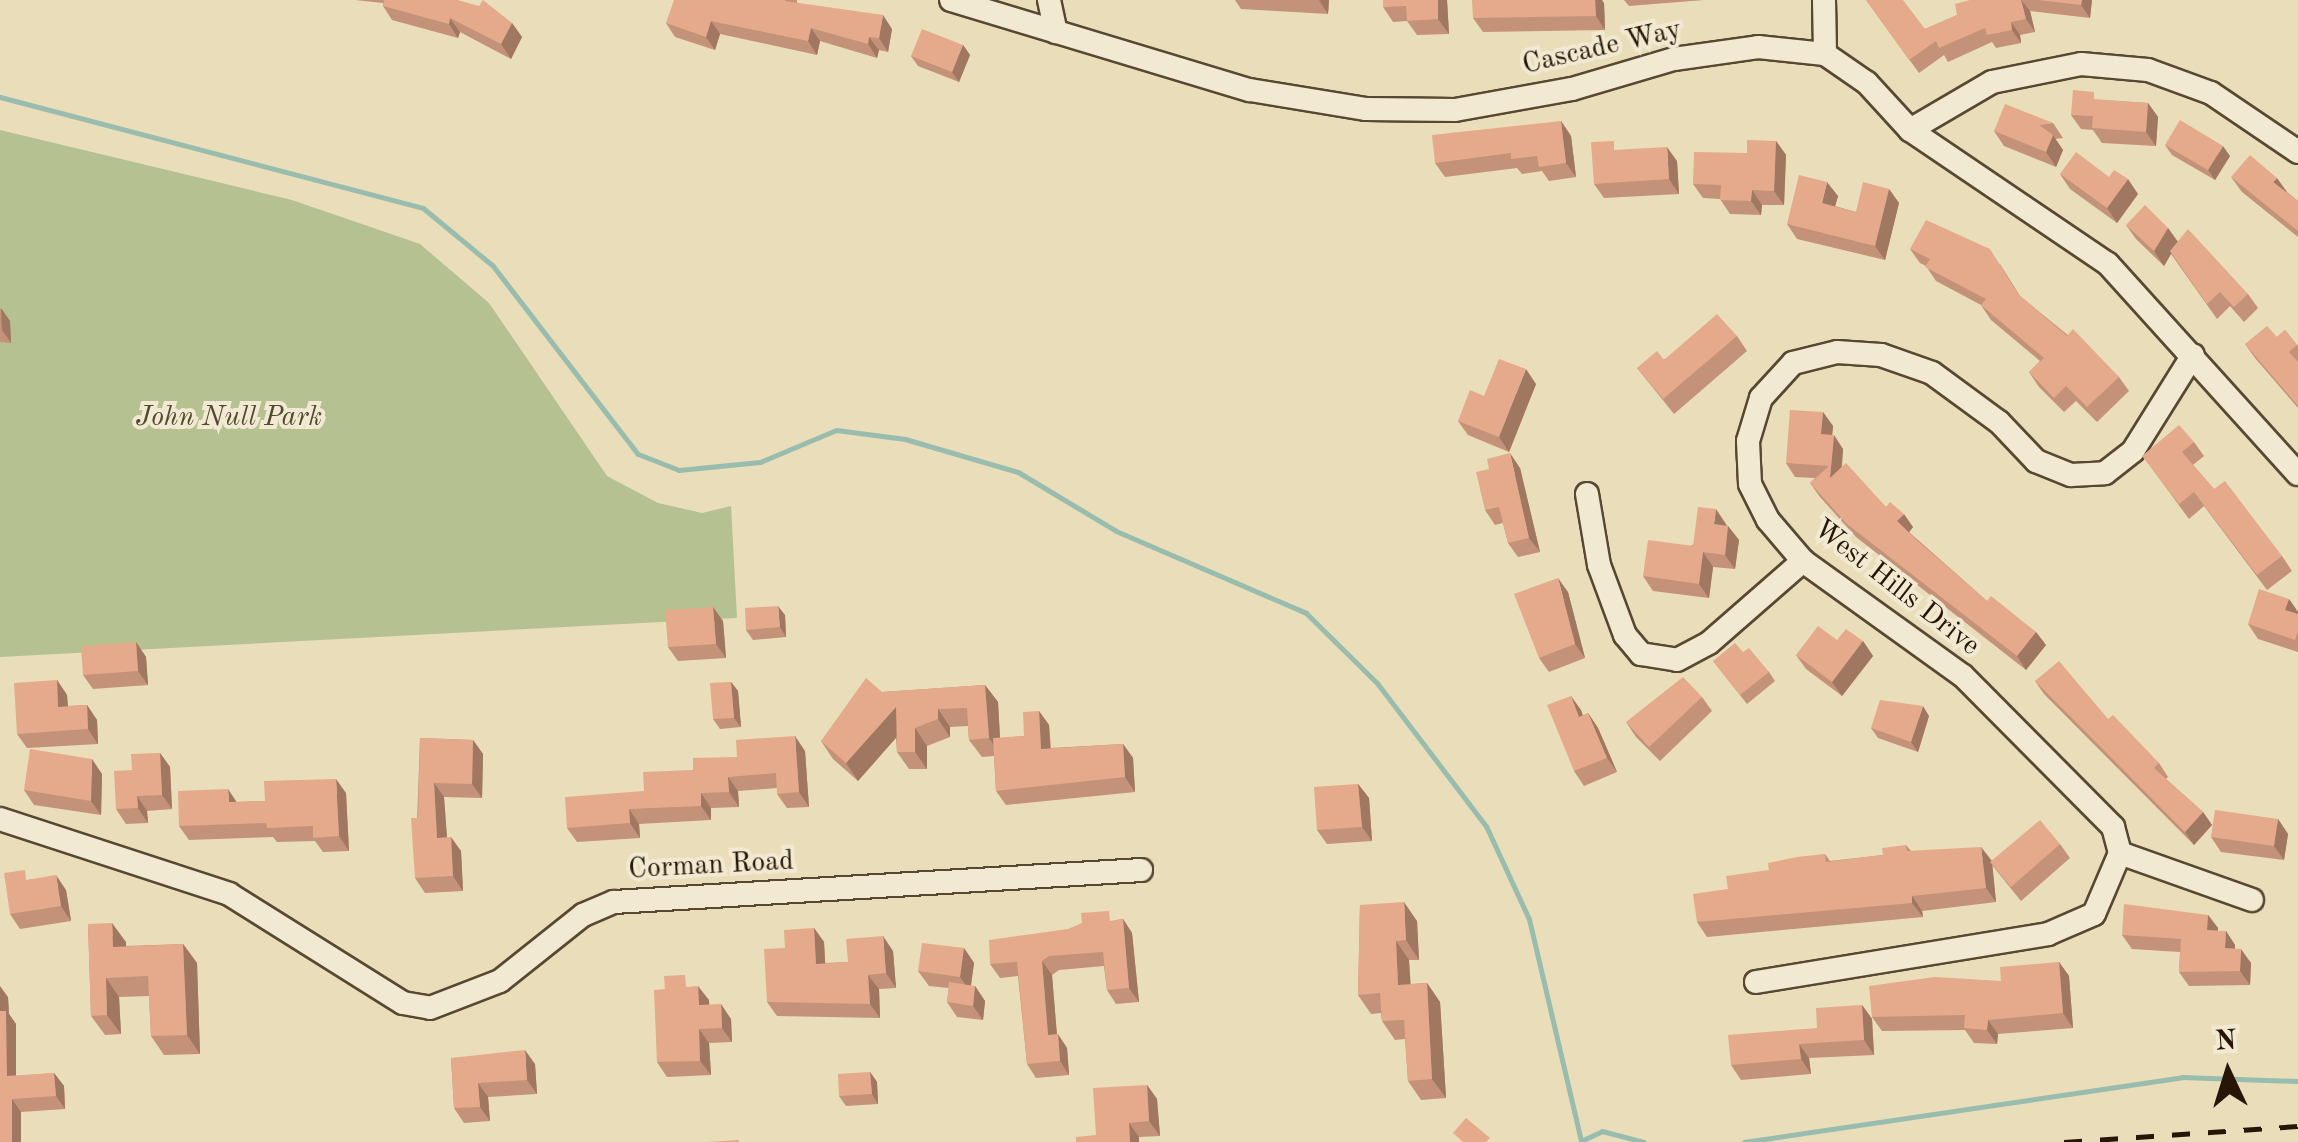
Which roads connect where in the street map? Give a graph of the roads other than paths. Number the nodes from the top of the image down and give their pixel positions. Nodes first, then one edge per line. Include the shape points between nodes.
1 (951, 0) edge
2 (1049, 0) edge
3 (1824, 0) edge
4 (1056, 32) junction
5 (1825, 54) junction
6 (1910, 130) junction
7 (2298, 152) edge
8 (2193, 355) junction
9 (2298, 474) edge
10 (1587, 494) dead end
11 (1803, 561) junction
12 (0, 819) edge
13 (2120, 854) junction
14 (1141, 870) dead end
15 (2252, 900) dead end
16 (1756, 982) dead end

1 - 4 street, Cascade Way
2 - 4 street
3 - 5 street
4 - 5 street, Cascade Way via 1250,90 1366,109 1455,110 1572,89 1674,59 1758,47
5 - 6 street
6 - 7 street via 1992,82 2082,64 2148,70 2211,92
6 - 8 street via 2108,264
8 - 9 street
8 - 11 street, West Hills Drive via 2133,450 2105,473 2071,476 2036,461 1999,422 1932,373 1881,355 1838,352 1793,363 1762,398 1748,441 1750,484 1768,520
10 - 11 street via 1598,564 1625,635 1641,654 1677,660 1708,643
11 - 13 street, West Hills Drive via 1962,676 2113,828
12 - 14 street, Corman Road via 229,894 403,1003 430,1008 500,981 583,916 614,902
13 - 15 street
13 - 16 street via 2094,914 2048,934

